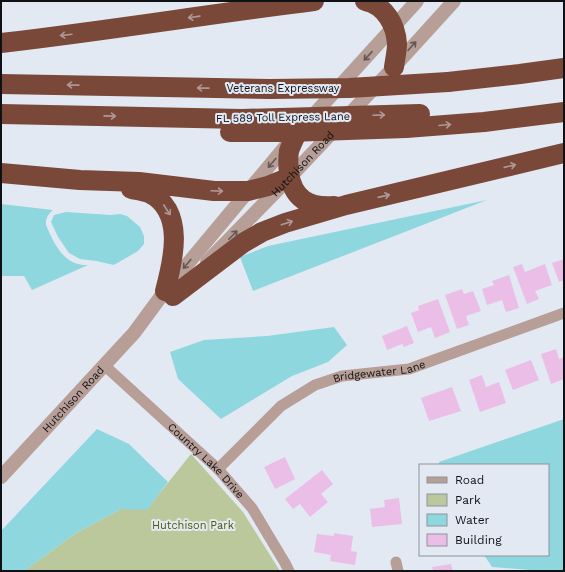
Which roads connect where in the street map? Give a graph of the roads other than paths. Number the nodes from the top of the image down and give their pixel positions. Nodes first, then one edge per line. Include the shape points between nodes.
1 (314, 1) edge
2 (365, 1) edge
3 (417, 1) edge
4 (454, 1) edge
5 (394, 27) junction
6 (1, 43) edge
7 (394, 67) junction
8 (564, 68) edge
9 (1, 84) edge
10 (564, 99) edge
11 (564, 112) edge
12 (1, 114) edge
13 (413, 121) junction
14 (236, 125) junction
15 (1, 128) edge
16 (297, 133) junction
17 (564, 153) edge
18 (1, 173) edge
19 (290, 177) junction
20 (80, 180) junction
21 (248, 191) junction
22 (346, 205) junction
23 (169, 294) junction
24 (564, 312) edge
25 (104, 365) junction
26 (218, 469) junction
27 (1, 477) edge
28 (289, 571) edge

1 -> 6 highway
2 - 5 highway via 371,2 385,12
3 - 5 street, Hutchison Road
7 -> 4 street, Hutchison Road
5 - 7 highway via 397,45
5 -> 16 street, Hutchison Road
7 - 19 street, Hutchison Road
8 -> 9 highway, Veterans Expressway, bridge via 448,82 349,88
10 - 13 highway via 473,109
13 -> 11 highway via 484,122
12 -> 14 highway, FL 589 Toll Express Lane
14 -> 13 highway, bridge via 289,132
14 - 15 highway
16 - 19 highway via 290,149
16 -> 21 street, Hutchison Road
22 -> 17 highway
18 - 20 highway
19 - 21 highway
19 - 22 highway via 294,190 309,204
23 -> 19 street, Hutchison Road
20 -> 21 highway via 140,182 214,191
20 -> 23 highway via 150,193 169,212 174,246
21 -> 23 street, Hutchison Road
23 -> 22 highway via 262,232
23 - 25 street, Hutchison Road
24 - 26 street, Bridgewater Lane via 409,369 342,376 315,385 281,406
25 - 26 street, Country Lake Drive
25 - 27 street, Hutchison Road
26 - 28 street, Country Lake Drive via 252,508

